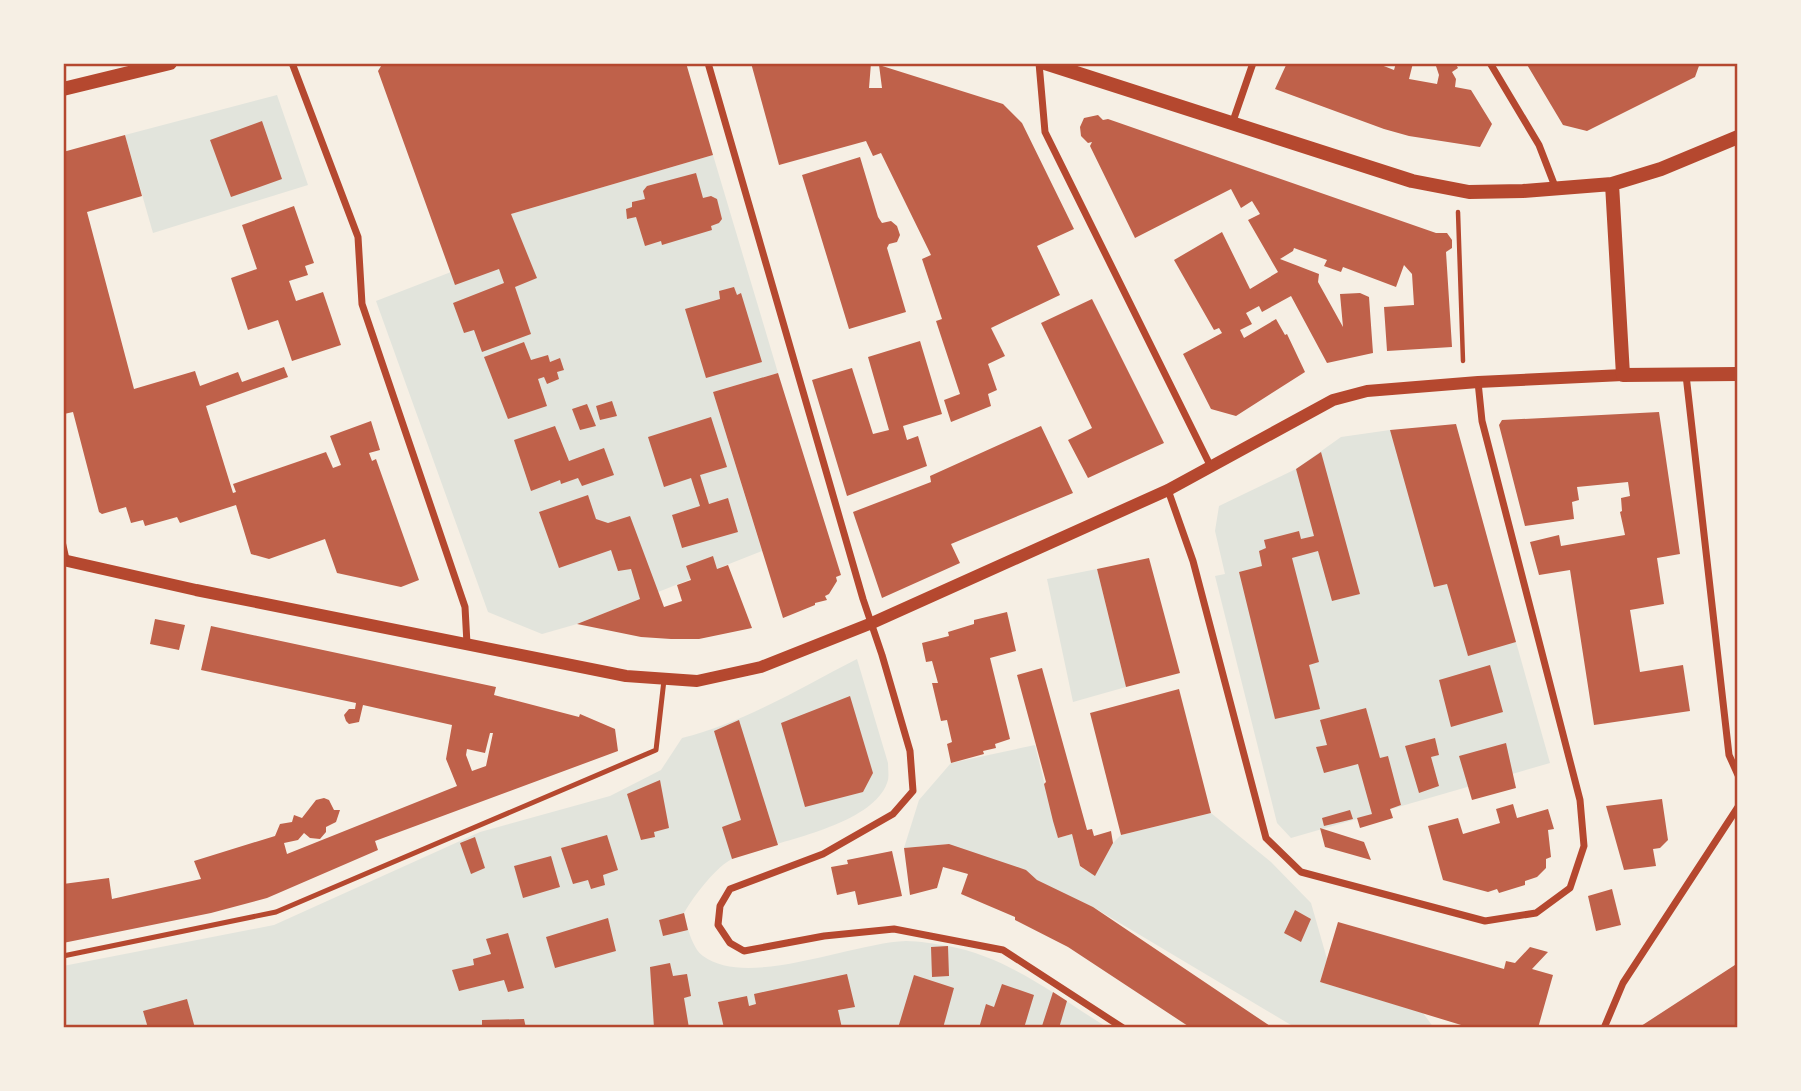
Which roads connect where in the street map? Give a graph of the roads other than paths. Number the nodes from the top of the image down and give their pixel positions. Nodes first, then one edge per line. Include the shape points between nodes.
1 (170, 63) edge
2 (292, 63) edge
3 (708, 63) edge
4 (1039, 63) edge
5 (1045, 63) edge
6 (1253, 63) edge
7 (1490, 63) edge
8 (63, 89) edge
9 (1232, 124) junction
10 (1738, 137) edge
11 (1612, 184) junction
12 (1556, 189) junction
13 (1738, 374) edge
14 (1623, 375) junction
15 (1686, 375) junction
16 (1479, 382) junction
17 (1212, 468) junction
18 (1168, 490) junction
19 (63, 541) edge
20 (65, 560) edge
21 (872, 624) junction
22 (467, 644) junction
23 (664, 680) junction
24 (1738, 775) edge
25 (1738, 807) edge
26 (63, 956) edge
27 (1123, 1028) edge
28 (1604, 1028) edge

1 - 8 main road
2 - 22 street via 358,237 362,304 465,607
3 - 21 street
4 - 17 street via 1045,132
5 - 9 main road
6 - 9 street
7 - 12 street via 1539,145
9 - 12 main road via 1412,181 1482,192
10 - 11 main road
11 - 12 main road
11 - 14 main road
13 - 15 main road
14 - 15 main road
14 - 16 street
15 - 24 street via 1729,754
16 - 17 street via 1367,391 1333,400
16 - 18 street via 1482,421 1580,800 1584,846 1570,888 1536,913 1485,921 1301,872 1266,838 1193,561
17 - 18 street
18 - 21 street
19 - 20 lane
20 - 22 street
21 - 23 street via 761,667 697,681
21 - 27 street via 910,751 913,790 893,814 823,854 730,889 720,906 718,925 730,943 744,951 894,929 1003,950
22 - 23 street
23 - 26 lane via 656,750 276,912
25 - 28 street via 1623,983

